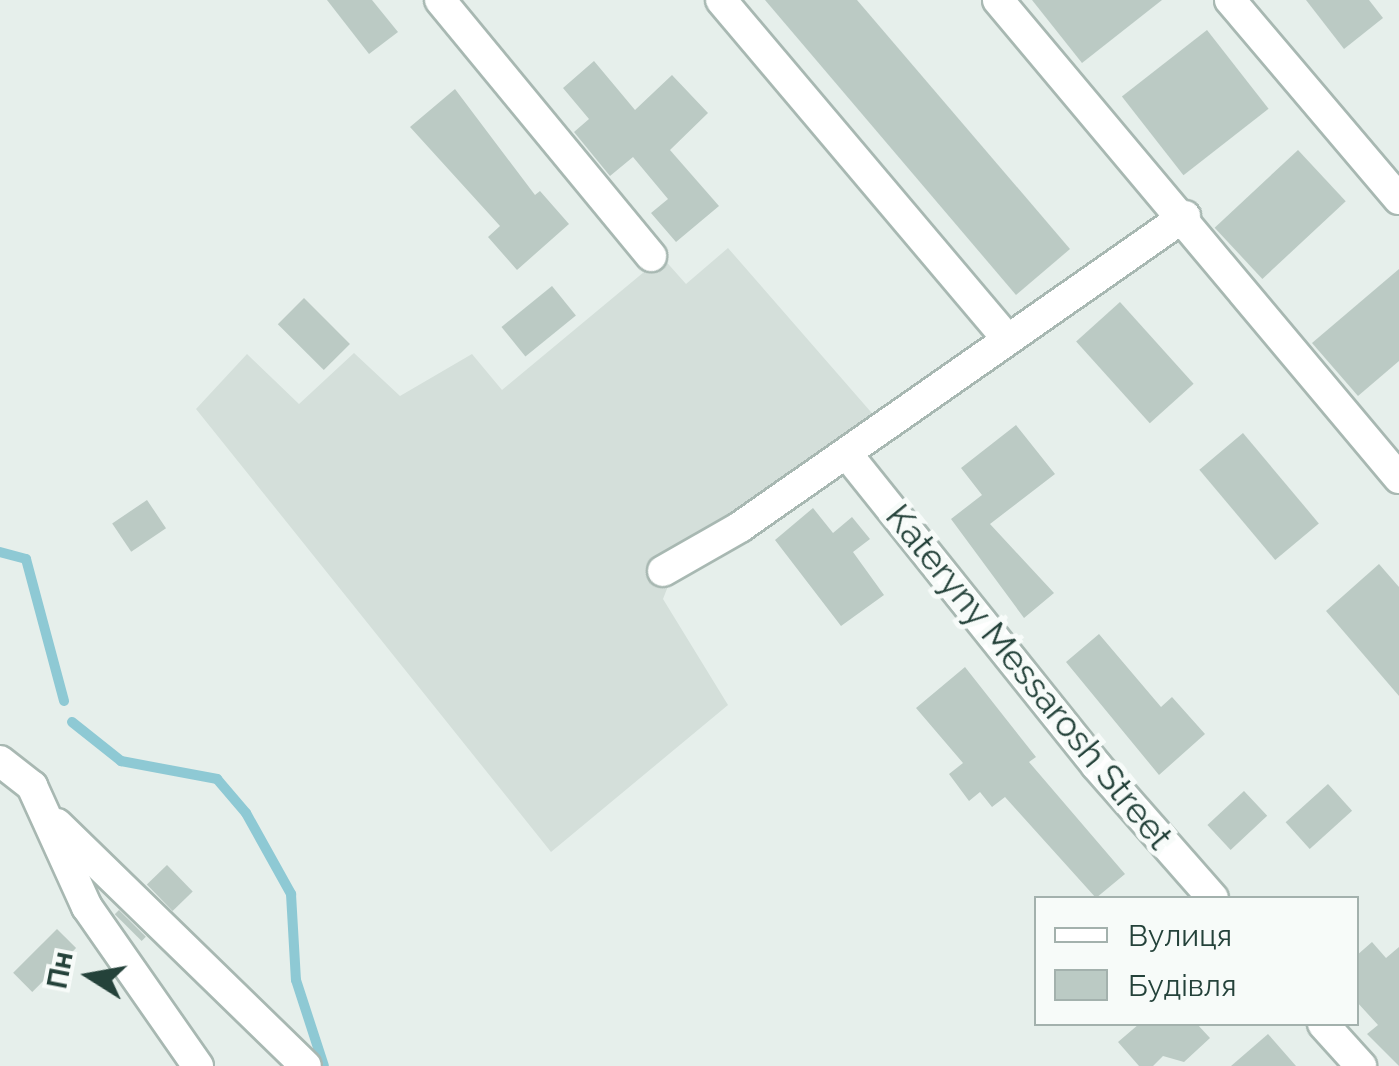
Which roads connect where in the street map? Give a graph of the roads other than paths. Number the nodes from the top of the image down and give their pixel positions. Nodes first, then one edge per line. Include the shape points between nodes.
1 (440, 0) edge
2 (722, 0) edge
3 (998, 0) edge
4 (1230, 0) edge
5 (1399, 200) edge
6 (1184, 216) junction
7 (650, 256) dead end
8 (1007, 338) junction
9 (847, 454) junction
10 (1399, 478) edge
11 (662, 571) dead end
12 (0, 760) edge
13 (44, 812) junction
14 (1211, 896) edge
15 (1326, 1026) edge
16 (198, 1066) edge
17 (306, 1066) edge
18 (1361, 1066) edge

1 - 7 street
2 - 8 street
3 - 6 street
4 - 5 street
6 - 8 street
6 - 10 street
8 - 9 street
9 - 11 street
9 - 14 street, Kateryny Messarosh Street via 1096,766
12 - 13 street via 32,786
13 - 16 street via 87,907
13 - 17 street
15 - 18 street

